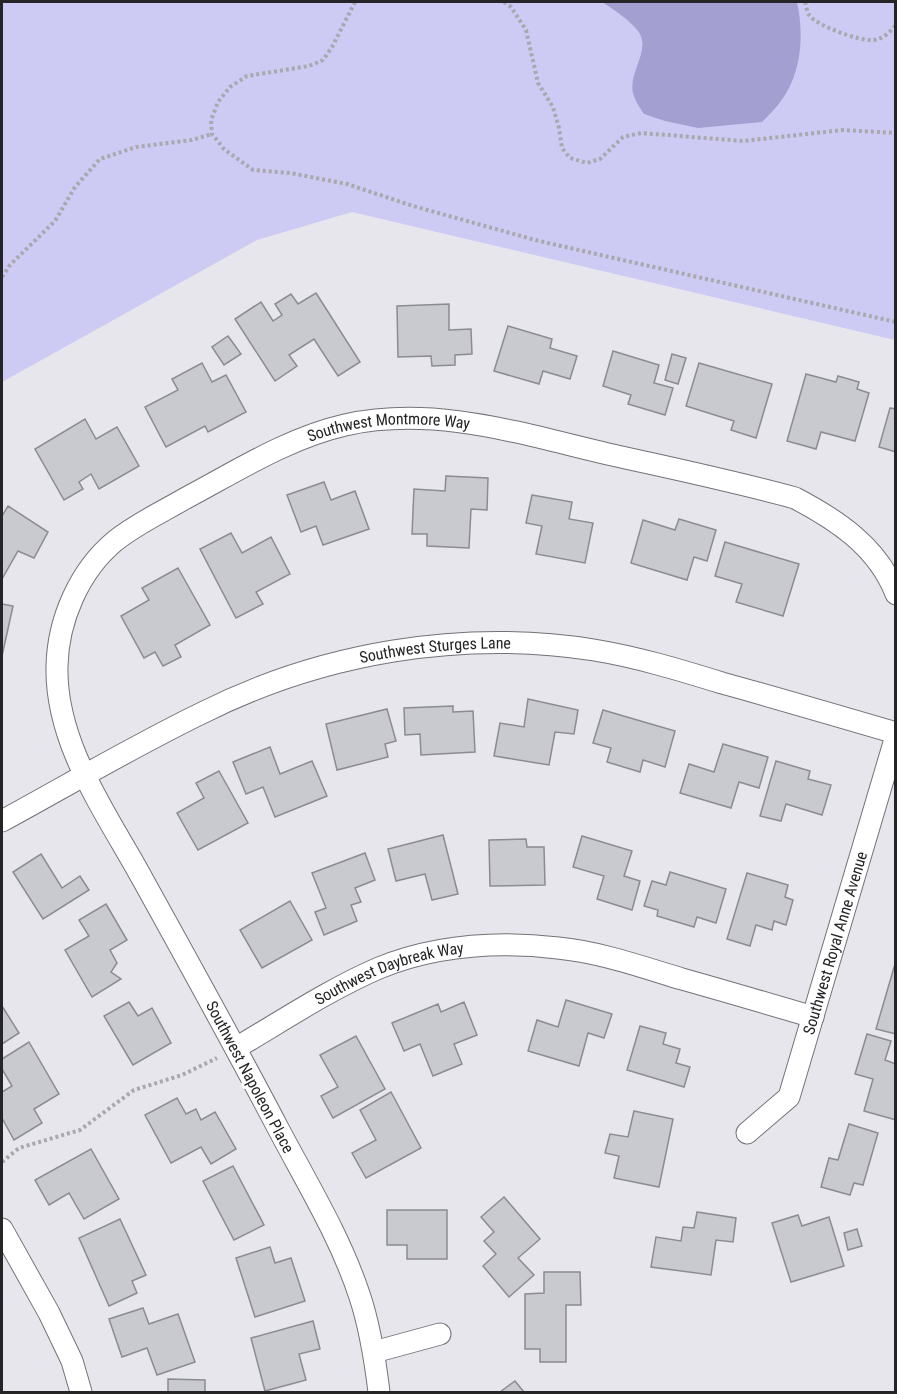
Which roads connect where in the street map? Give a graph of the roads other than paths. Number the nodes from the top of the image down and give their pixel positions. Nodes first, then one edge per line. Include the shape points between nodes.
1 (896, 594) edge
2 (896, 734) edge
3 (85, 776) junction
4 (2, 821) edge
5 (813, 1017) junction
6 (236, 1048) junction
7 (747, 1133) dead end
8 (2, 1229) edge
9 (440, 1334) dead end
10 (374, 1352) junction
11 (81, 1392) edge
12 (379, 1392) edge

1 - 3 street, Southwest Montmore Way via 877,560 852,533 795,498 488,426 434,418 385,418 344,426 272,452 140,524 101,555 69,605 57,664 63,724
2 - 3 street, Southwest Sturges Lane via 653,663 594,650 492,643 444,645 375,653 295,675 202,712
2 - 5 street, Southwest Royal Anne Avenue
3 - 4 street, Southwest Sturges Lane
3 - 6 street, Southwest Napoleon Place
5 - 6 street, Southwest Daybreak Way via 621,961 560,948 465,946 380,968
5 - 7 street, Southwest Royal Anne Avenue via 789,1097
6 - 10 street, Southwest Napoleon Place via 342,1251 360,1295
8 - 11 street via 58,1332
9 - 10 street
10 - 12 street, Southwest Napoleon Place

